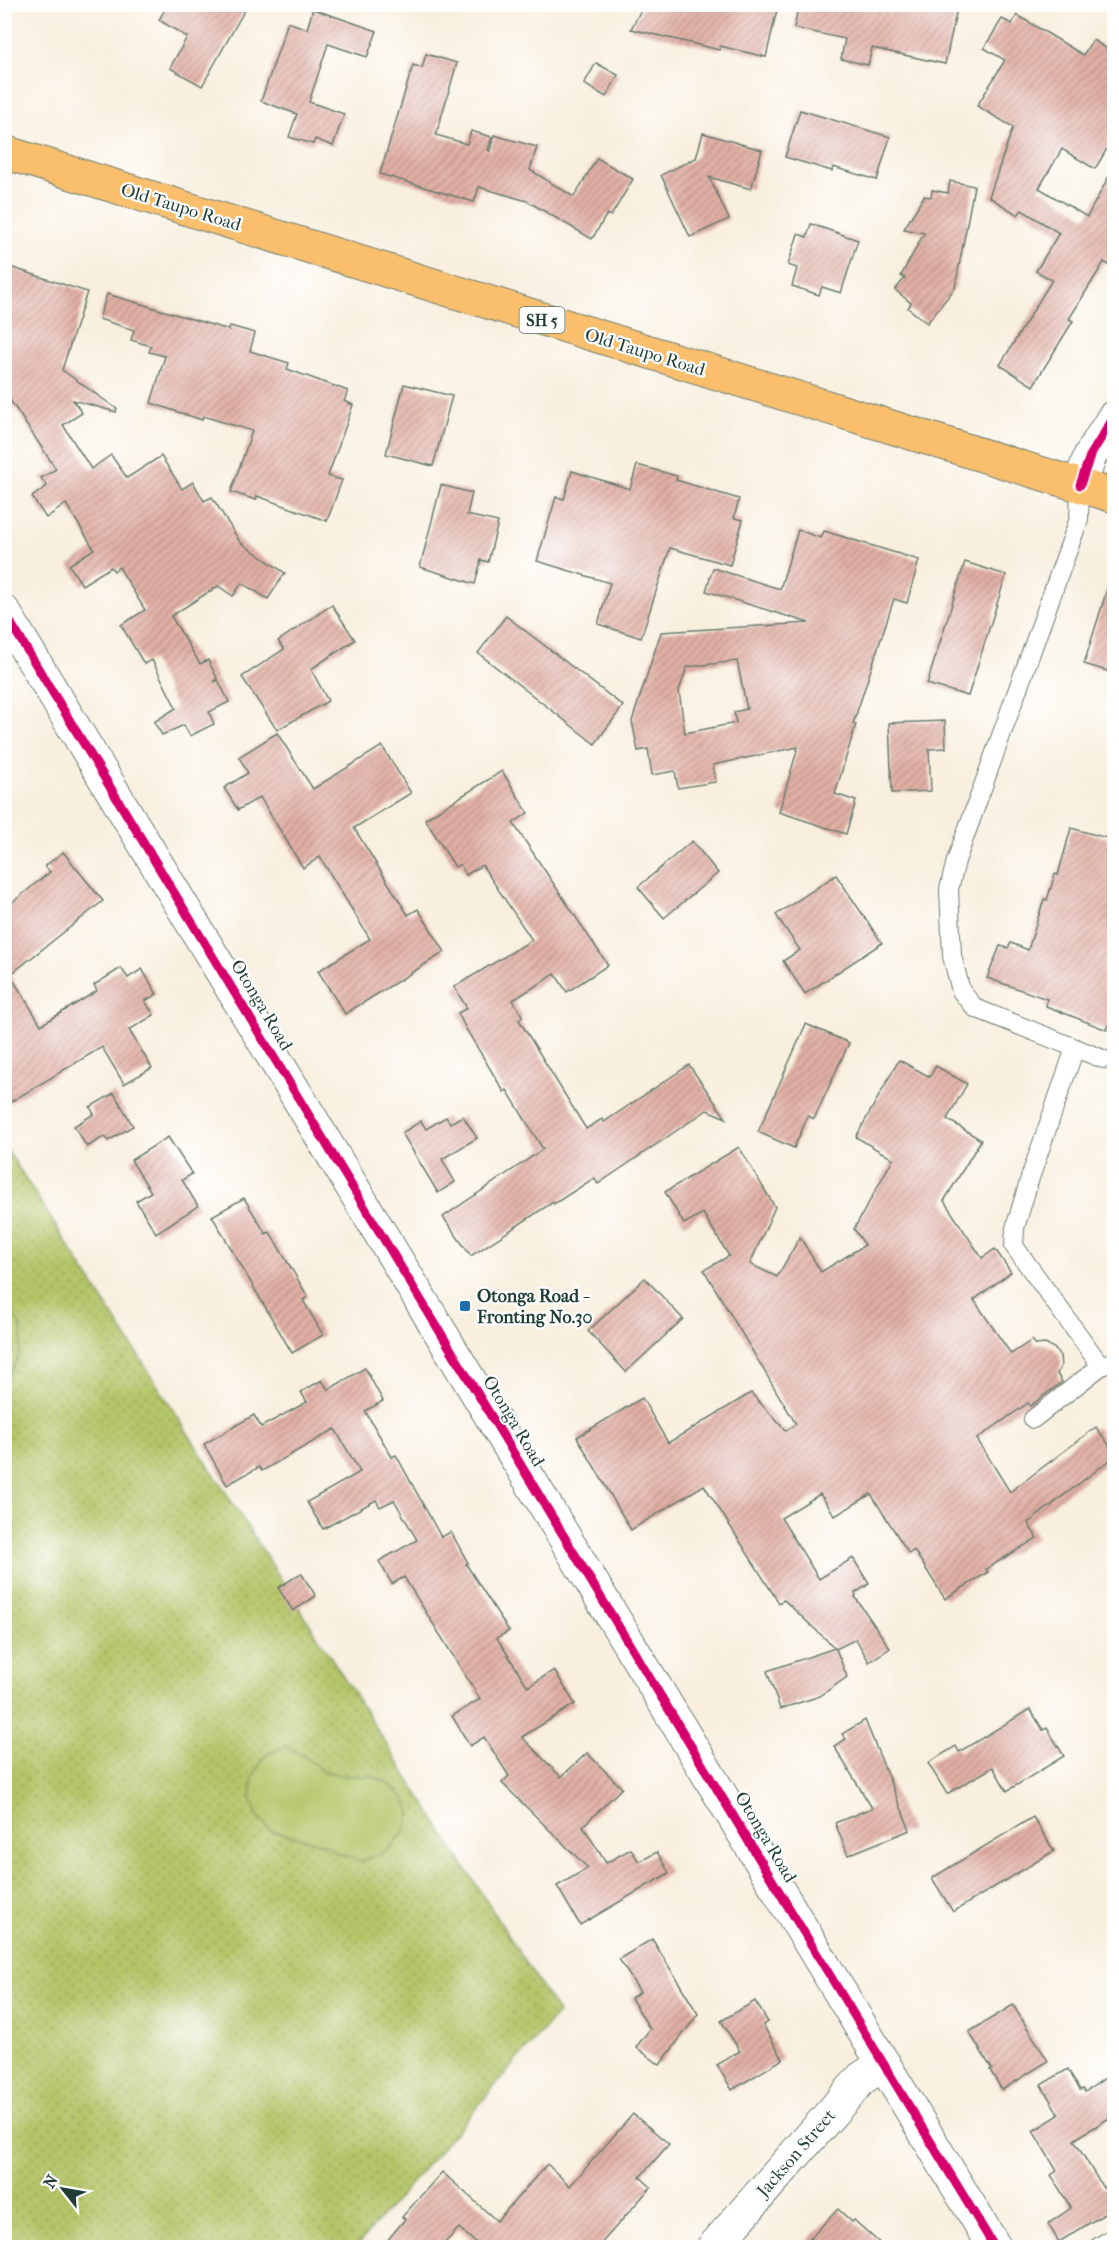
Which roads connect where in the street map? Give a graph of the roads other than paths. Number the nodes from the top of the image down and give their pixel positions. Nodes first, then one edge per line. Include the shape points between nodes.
1 (4, 152) edge
2 (1114, 417) edge
3 (1080, 485) junction
4 (1114, 496) edge
5 (4, 612) edge
6 (1075, 1048) junction
7 (1103, 1059) dead end
8 (1108, 1363) edge
9 (1033, 1419) dead end
10 (884, 2064) junction
11 (1114, 2237) edge
12 (713, 2247) edge
13 (995, 2247) edge
14 (1097, 2247) edge

1 - 3 highway, Old Taupo Road / SH 5
2 - 3 street via 1090,456
3 - 4 highway, Old Taupo Road / SH 5
3 - 6 lane via 1079,519 949,889 952,956 961,991 975,1008
5 - 10 street, Otonga Road
6 - 7 lane
6 - 8 lane via 1030,1178 1015,1228 1014,1246
8 - 9 lane
10 - 12 street, Jackson Street via 862,2078
10 - 13 street, Otonga Road
11 - 14 lane

